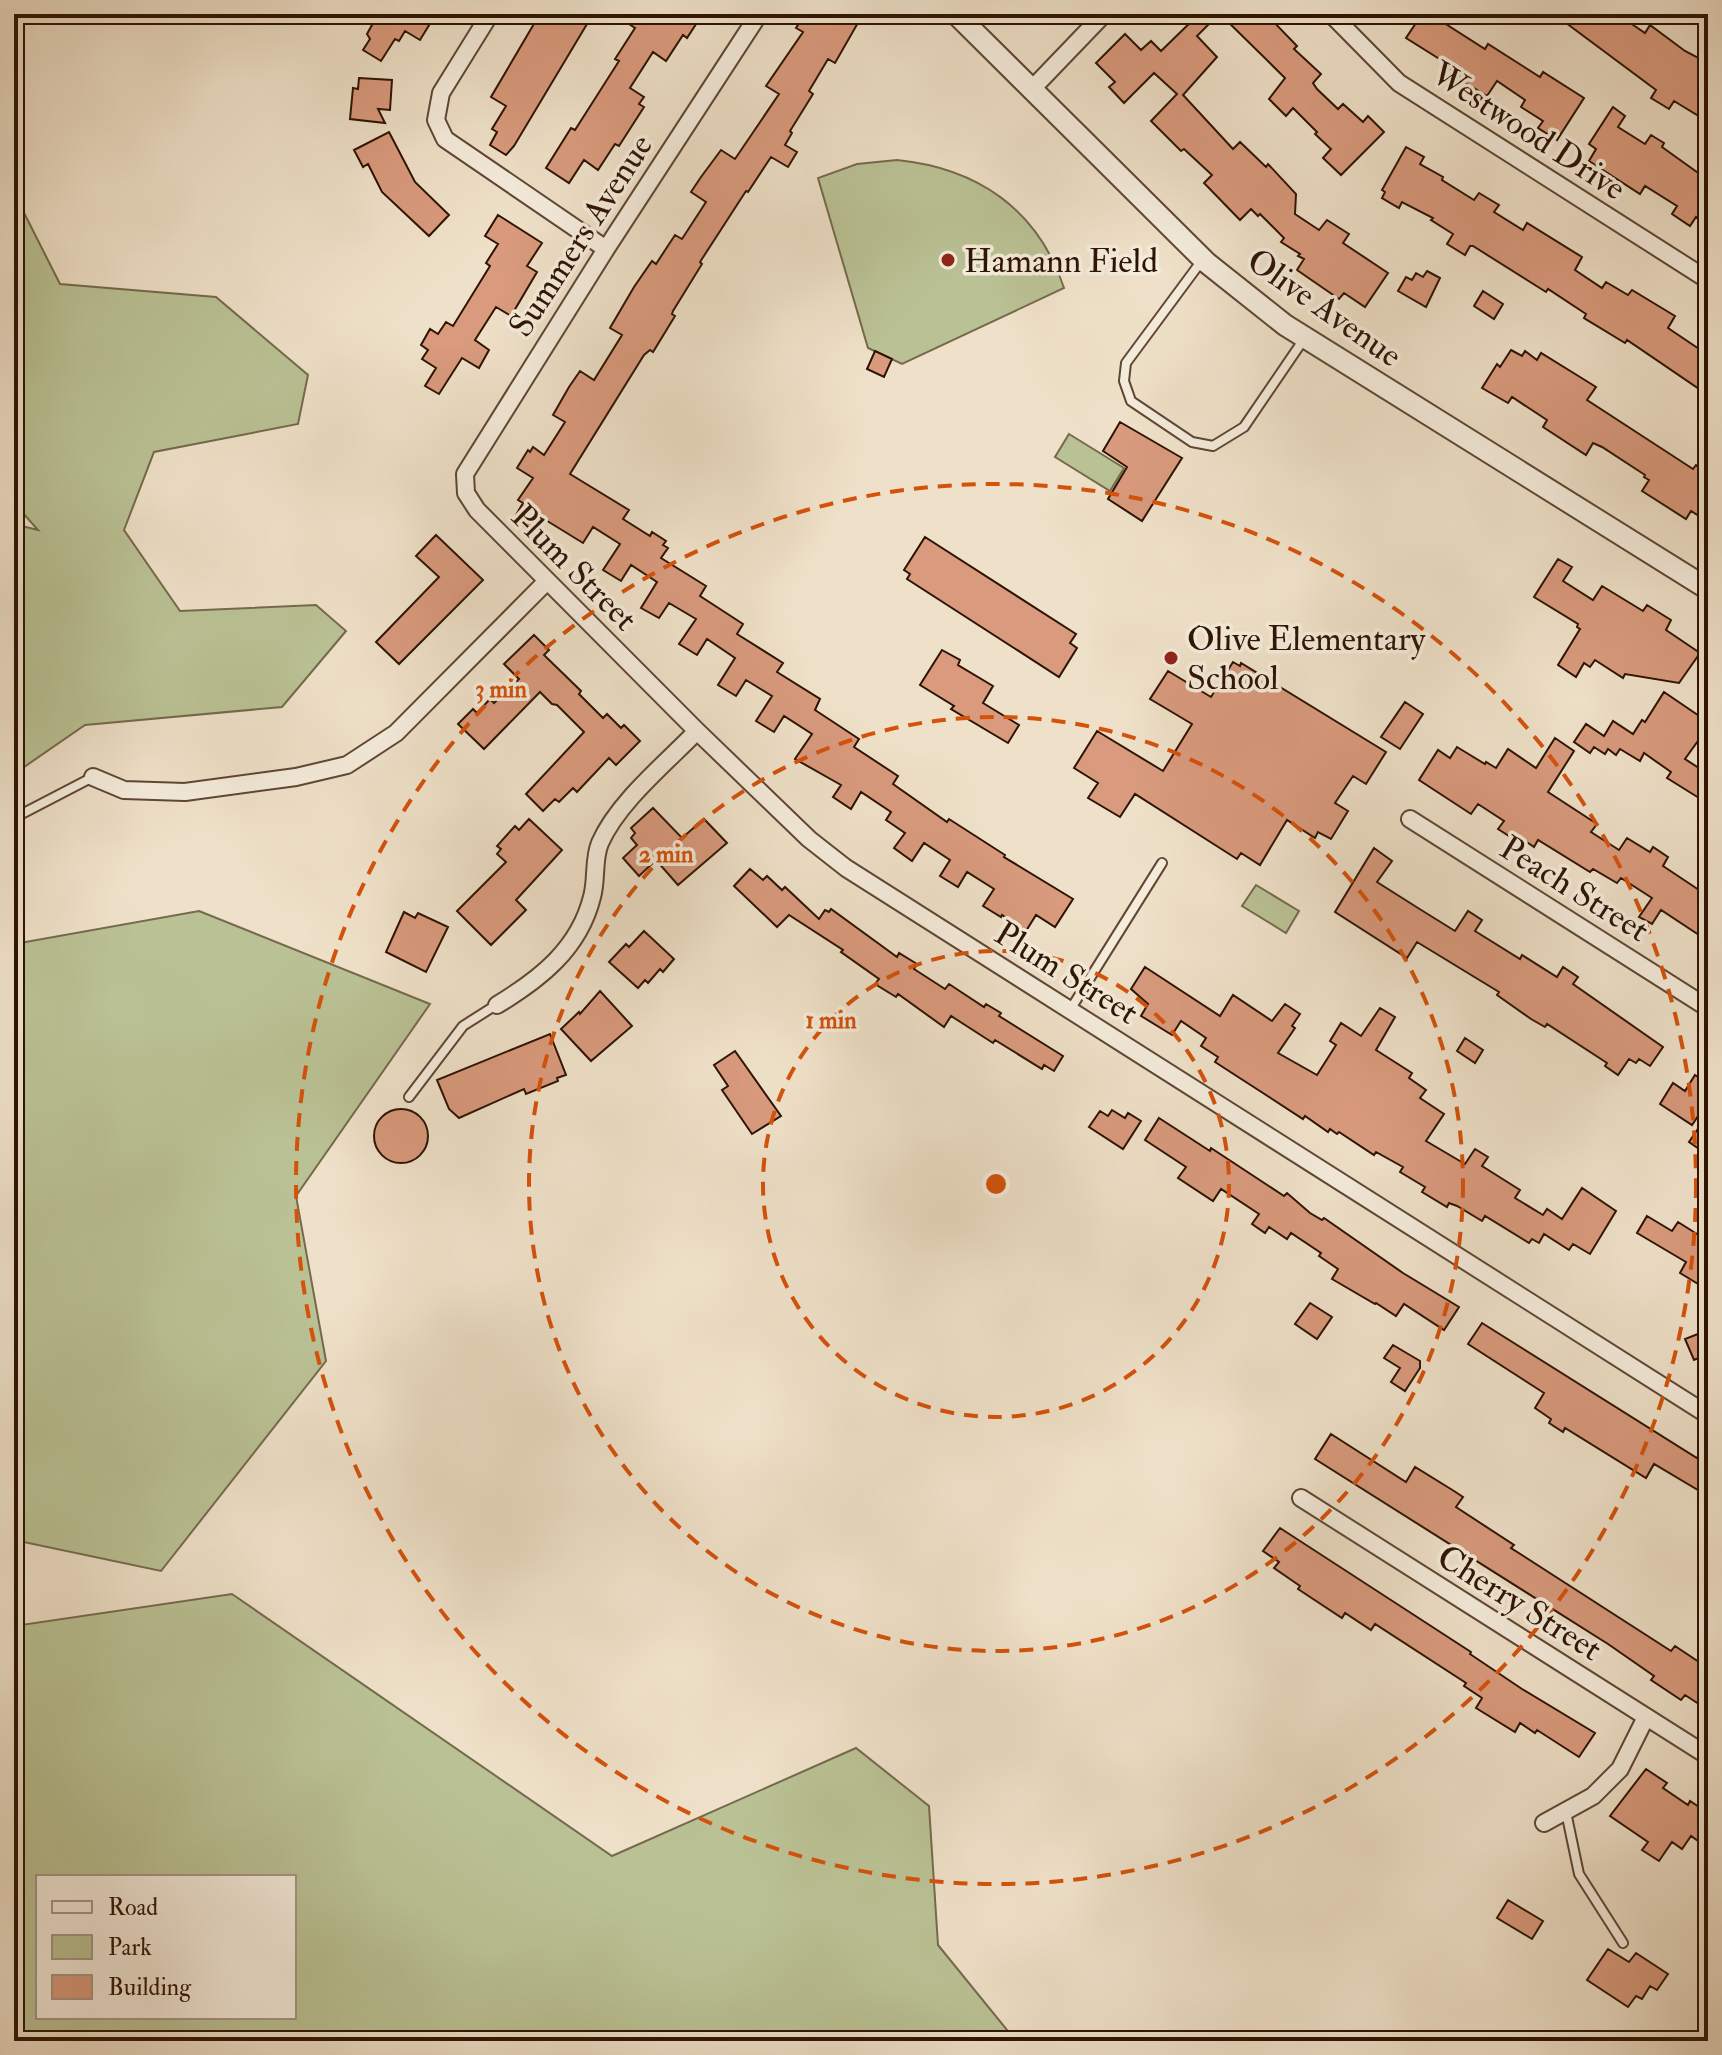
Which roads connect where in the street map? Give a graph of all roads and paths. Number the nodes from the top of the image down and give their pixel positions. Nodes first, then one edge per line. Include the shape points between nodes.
1 (490, 14) edge
2 (759, 14) edge
3 (956, 14) edge
4 (1104, 14) edge
5 (1331, 14) edge
6 (1031, 90) junction
7 (606, 249) junction
8 (1203, 258) junction
9 (1708, 280) edge
10 (1305, 338) junction
11 (466, 493) joint
12 (547, 581) junction
13 (1708, 589) edge
14 (697, 731) junction
15 (93, 777) joint
16 (14, 818) edge
17 (1410, 819) dead end
18 (1162, 863) dead end
19 (497, 1005) joint
20 (1708, 1008) edge
21 (1070, 1010) junction
22 (409, 1097) dead end
23 (1708, 1415) edge
24 (1301, 1498) dead end
25 (1646, 1717) junction
26 (1708, 1756) edge
27 (1565, 1811) junction
28 (1544, 1823) dead end
29 (1623, 1943) dead end

1 - 7 street via 441,93 436,120 445,139
2 - 7 street, Summers Avenue
3 - 6 street, Olive Avenue
4 - 6 street
5 - 9 street, Westwood Drive via 1399,83
6 - 8 street, Olive Avenue
7 - 11 street, Summers Avenue via 465,474
8 - 10 street, Olive Avenue
8 - 10 lane via 1126,363 1124,381 1131,401 1192,442 1213,446 1244,427
10 - 13 street, Olive Avenue
11 - 12 street, Plum Street
12 - 14 street, Plum Street
12 - 15 street via 396,733 347,765 185,792 124,790
14 - 19 street via 620,811 599,844 592,898 571,945 535,982
14 - 21 street, Plum Street via 846,868
15 - 16 lane
17 - 20 street, Peach Street
18 - 21 lane
19 - 22 lane via 463,1026
21 - 23 street, Plum Street
24 - 25 street, Cherry Street
25 - 26 street, Cherry Street
25 - 27 street via 1620,1769 1593,1796
27 - 28 street
27 - 29 lane via 1579,1874

